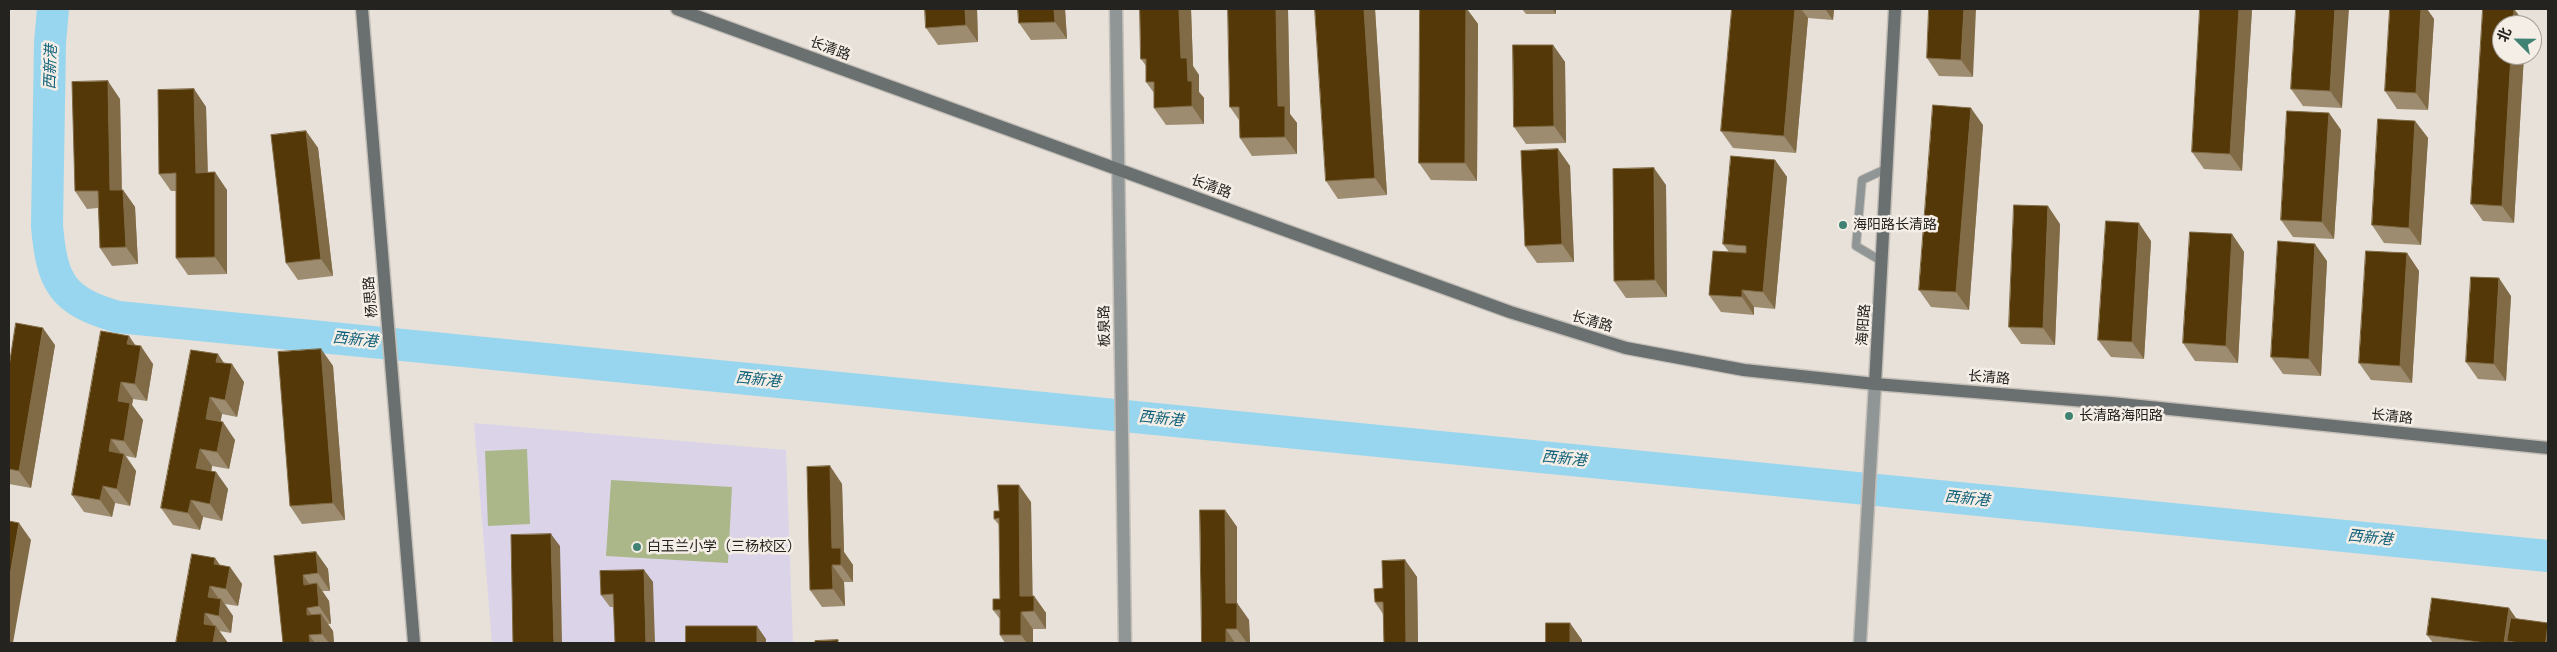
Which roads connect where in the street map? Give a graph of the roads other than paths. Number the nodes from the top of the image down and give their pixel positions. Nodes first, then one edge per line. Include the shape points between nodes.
1 (362, 9) edge
2 (677, 9) edge
3 (1116, 9) edge
4 (1895, 9) edge
5 (1888, 168) junction
6 (1118, 170) junction
7 (1883, 262) junction
8 (1875, 384) junction
9 (2548, 448) edge
10 (414, 643) edge
11 (1125, 643) edge
12 (1860, 643) edge

1 - 10 main road, 杨思路
2 - 6 main road, 长清路
3 - 6 street, 板泉路
4 - 5 main road, 海阳路
5 - 7 main road, 海阳路
5 - 7 lane via 1862,180 1856,246
6 - 8 main road, 长清路 via 1576,334 1702,363
6 - 11 street, 板泉路
7 - 8 main road, 海阳路
8 - 9 main road, 长清路 via 2111,403
8 - 12 street, 海阳路

